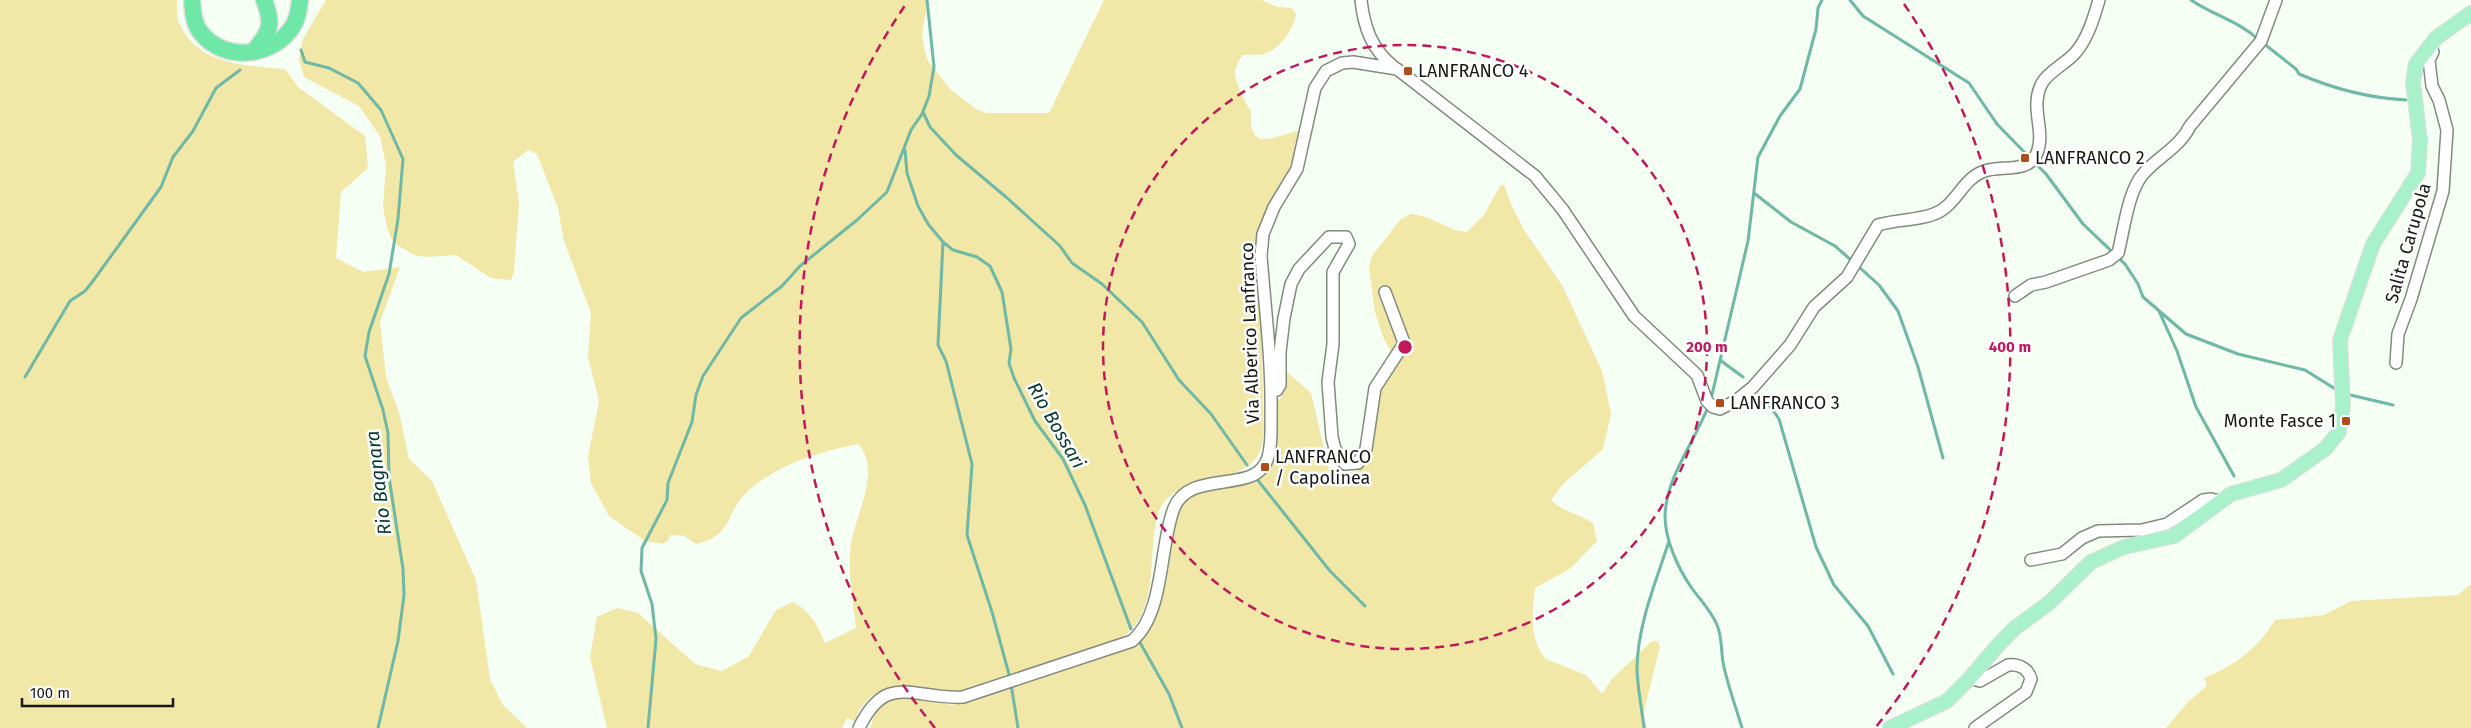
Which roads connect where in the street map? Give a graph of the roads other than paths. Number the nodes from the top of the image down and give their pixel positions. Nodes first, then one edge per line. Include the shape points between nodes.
1 (192, 0) edge
2 (264, 0) edge
3 (300, 0) edge
4 (1361, 0) edge
5 (2099, 0) edge
6 (2276, 0) edge
7 (2471, 13) edge
8 (2430, 45) junction
9 (254, 52) junction
10 (1397, 69) junction
11 (1385, 292) dead end
12 (2015, 296) dead end
13 (2396, 363) dead end
14 (1271, 391) junction
15 (2218, 501) junction
16 (2032, 560) dead end
17 (1970, 678) junction
18 (859, 728) edge
19 (1890, 728) edge
20 (1975, 728) edge

1 - 9 highway via 194,20 201,33 228,51
2 - 9 highway via 270,17 268,34
3 - 9 highway via 294,25 279,43
4 - 10 street via 1364,26 1374,47
5 - 10 street, Via Alberico Lanfranco via 2092,23 2077,51 2043,81 2036,98 2039,136 2033,160 2026,166 1981,172 1936,214 1878,225 1846,276 1814,307 1778,359 1753,387 1720,409 1707,401 1697,375 1634,316 1569,218 1535,176
6 - 12 street via 2261,41 2185,136 2144,173 2134,188 2118,254 2109,260 2031,285
7 - 8 main road
8 - 13 street, Salita Carupola via 2433,52 2429,60 2432,86 2447,130 2443,191 2398,334
8 - 15 main road via 2416,64 2413,82 2420,140 2418,173 2373,244 2340,340 2343,406 2339,432 2325,449 2281,480 2231,494
10 - 14 street, Via Alberico Lanfranco via 1342,63 1326,71 1314,88 1297,169 1274,207 1263,234 1261,256
11 - 14 street via 1404,340 1375,388 1366,449 1358,463 1345,464 1335,449 1328,382 1334,344 1332,279 1335,265 1349,244 1346,236 1329,237 1294,277 1283,328 1280,385
14 - 18 street, Via Alberico Lanfranco via 1270,439 1265,463 1250,477 1192,489 1180,498 1171,516 1152,606 1142,629 1132,641 963,697 890,692 875,702
15 - 16 street via 2204,500 2167,524 2142,530 2098,531 2082,538 2062,554
15 - 17 main road via 2174,536 2124,547 2091,562 2049,603 2015,628
17 - 19 main road via 1947,701
17 - 20 street via 1980,681 2012,665 2027,671 2031,679 2026,692

